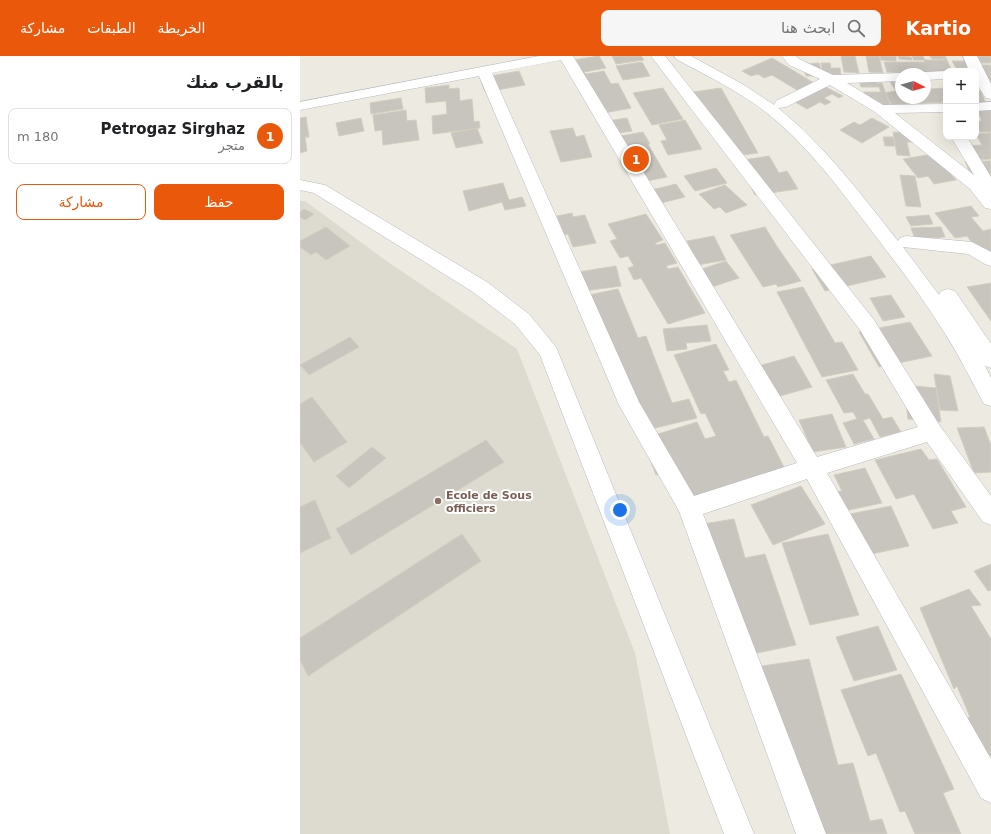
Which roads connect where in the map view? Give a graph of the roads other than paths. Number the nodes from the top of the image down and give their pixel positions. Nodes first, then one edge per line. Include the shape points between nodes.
1 (522, 56) edge
2 (560, 56) edge
3 (566, 56) edge
4 (658, 56) edge
5 (681, 56) edge
6 (696, 56) edge
7 (788, 56) edge
8 (970, 56) edge
9 (974, 68) edge
10 (484, 70) junction
11 (943, 75) edge
12 (931, 76) edge
13 (895, 77) edge
14 (979, 78) edge
15 (831, 79) junction
16 (991, 95) edge
17 (300, 96) edge
18 (781, 104) junction
19 (300, 106) edge
20 (991, 106) edge
21 (979, 107) edge
22 (880, 109) junction
23 (943, 110) edge
24 (961, 140) edge
25 (300, 185) edge
26 (991, 191) edge
27 (991, 204) edge
28 (906, 242) junction
29 (991, 260) edge
30 (991, 360) edge
31 (991, 398) edge
32 (932, 432) junction
33 (812, 468) junction
34 (688, 508) junction
35 (991, 515) edge
36 (991, 788) edge
37 (739, 834) edge
38 (811, 834) edge

1 - 17 street
2 - 10 street
3 - 33 street
4 - 32 street via 867,325
5 - 31 street via 750,94 813,146 894,247 949,322
6 - 18 street
7 - 15 street via 794,62
8 - 9 street
10 - 19 street
10 - 34 street via 630,404
11 - 12 street
13 - 15 street
14 - 16 street
15 - 18 street
15 - 22 street
18 - 28 street via 827,144
20 - 21 street
22 - 23 street
22 - 27 street via 976,185
24 - 26 street
25 - 37 street via 319,189 480,287 522,319 549,352
28 - 29 street via 972,248
28 - 30 street via 957,307
32 - 33 street
32 - 35 street
33 - 34 street
33 - 36 street
34 - 38 street

